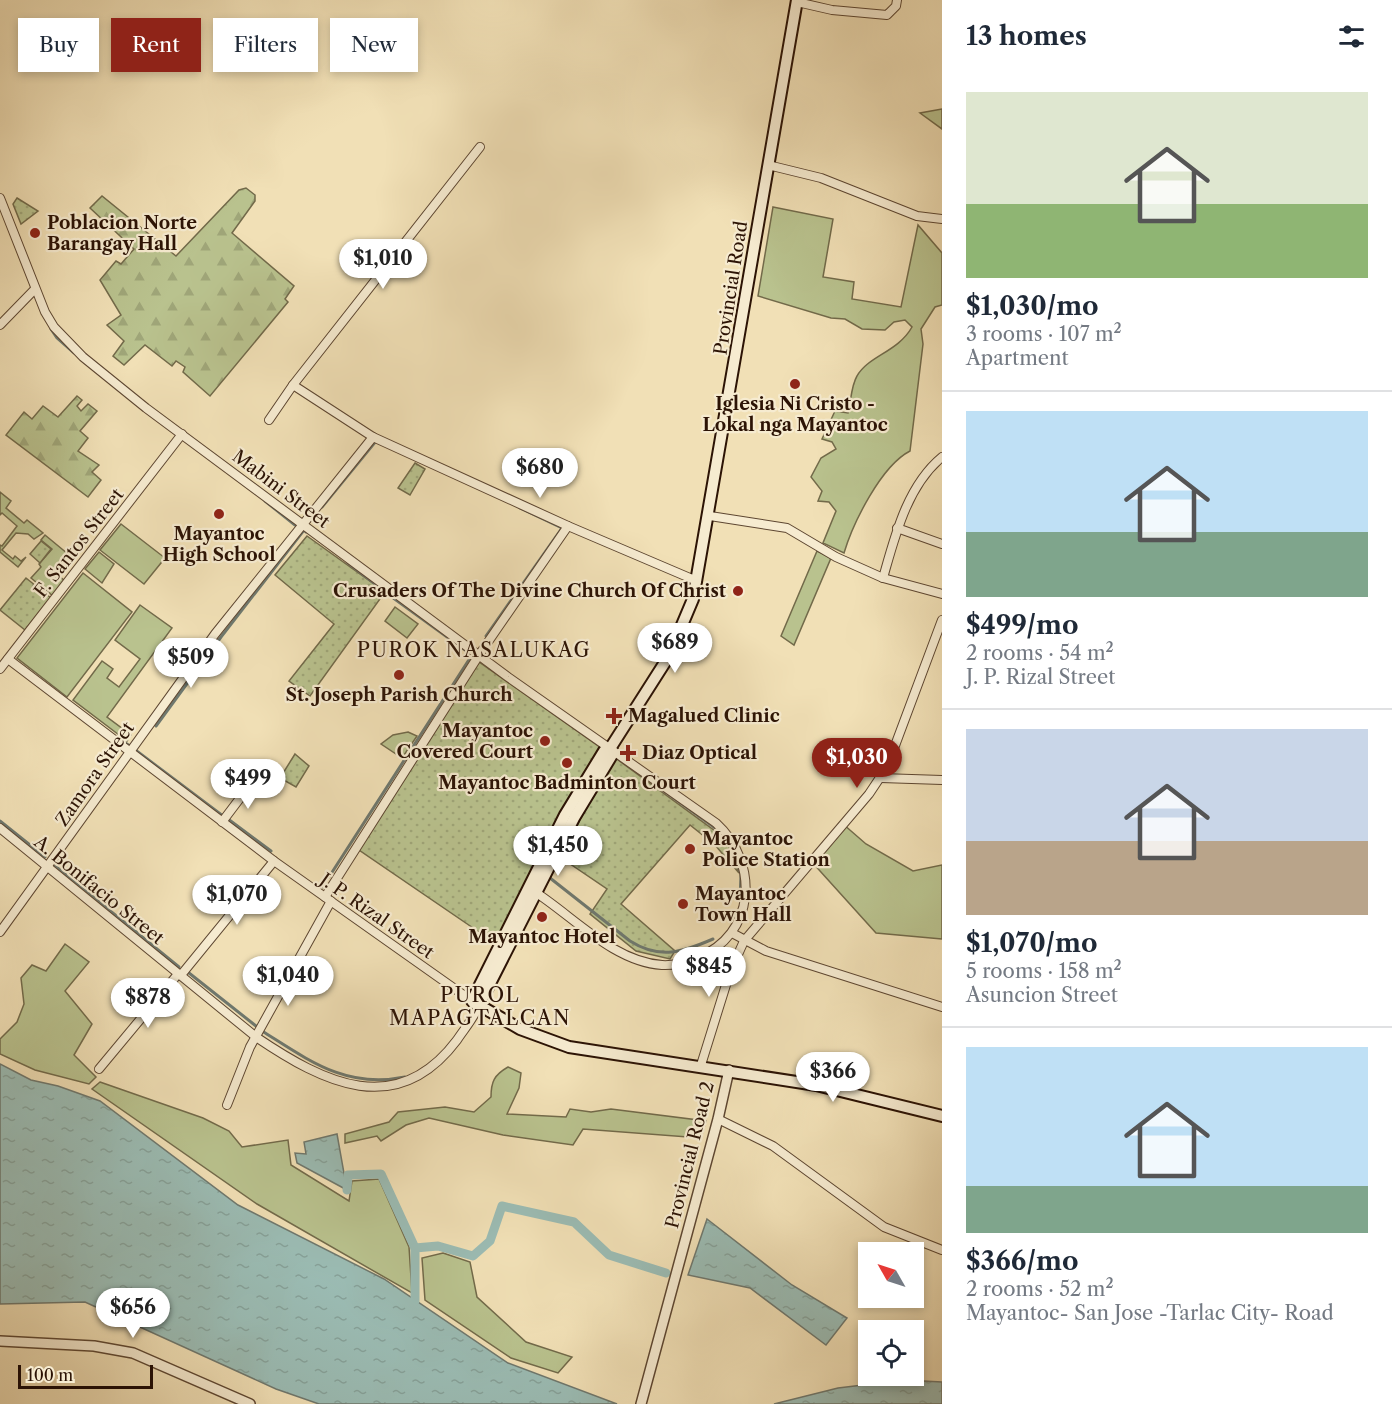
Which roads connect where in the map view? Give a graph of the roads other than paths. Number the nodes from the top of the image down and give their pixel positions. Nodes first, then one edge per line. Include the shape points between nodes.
1 (897, 0) edge
2 (797, 1) edge
3 (480, 147) dead end
4 (768, 165) junction
5 (0, 198) edge
6 (942, 219) edge
7 (36, 289) junction
8 (0, 325) edge
9 (293, 385) junction
10 (269, 420) dead end
11 (182, 434) junction
12 (373, 437) junction
13 (942, 457) edge
14 (710, 516) junction
15 (303, 526) junction
16 (568, 526) junction
17 (897, 528) junction
18 (942, 544) edge
19 (883, 578) junction
20 (697, 581) junction
21 (942, 594) edge
22 (942, 620) edge
23 (479, 655) junction
24 (8, 659) junction
25 (0, 669) edge
26 (611, 747) junction
27 (130, 752) junction
28 (880, 778) junction
29 (942, 780) edge
30 (253, 781) dead end
31 (222, 822) junction
32 (0, 828) edge
33 (274, 861) junction
34 (48, 867) junction
35 (532, 890) junction
36 (328, 899) junction
37 (0, 933) edge
38 (732, 933) junction
39 (744, 941) junction
40 (179, 974) junction
41 (475, 1007) junction
42 (942, 1007) edge
43 (256, 1037) junction
44 (701, 1065) junction
45 (99, 1069) dead end
46 (729, 1070) junction
47 (227, 1105) dead end
48 (942, 1116) edge
49 (718, 1119) junction
50 (942, 1250) edge
51 (0, 1341) edge
52 (250, 1404) edge
53 (641, 1404) edge

1 - 2 street via 887,15 832,10
2 - 4 main road, Provincial Road
3 - 9 street
4 - 6 street via 821,178 917,216
4 - 14 main road, Provincial Road
5 - 7 street, Mabini Street
7 - 8 street
7 - 11 street, Mabini Street via 49,320 67,341
9 - 10 street
9 - 12 street
11 - 15 street, Mabini Street
11 - 24 street, F. Santos Street
12 - 15 street, Zamora Street
12 - 16 street
13 - 17 street via 919,481
14 - 19 street via 787,528 836,557
14 - 20 main road, Provincial Road
15 - 23 street, Mabini Street
15 - 27 street, Zamora Street via 246,593
16 - 20 street
16 - 23 street
17 - 18 street
17 - 19 street
19 - 21 street
20 - 26 main road, Provincial Road via 676,642
22 - 28 street
23 - 26 street, Mabini Street
23 - 36 street
24 - 25 street, F. Santos Street
24 - 27 street, J. P. Rizal Street
26 - 35 main road, Provincial Road via 612,755 571,814
26 - 38 street, Mabini Street via 716,823 734,843 743,867 745,896
27 - 31 street, J. P. Rizal Street
27 - 34 street, Zamora Street
28 - 29 street
28 - 39 street
30 - 31 street
31 - 33 street, J. P. Rizal Street
32 - 34 street, A. Bonifacio Street
33 - 36 street, J. P. Rizal Street
33 - 40 street
34 - 37 street, Zamora Street
34 - 40 street, A. Bonifacio Street
35 - 38 street via 611,945 654,964 679,964 704,956
35 - 41 main road, Provincial Road
36 - 41 street, J. P. Rizal Street
36 - 43 street
38 - 39 street
39 - 42 street
39 - 44 street via 730,972
40 - 43 street, A. Bonifacio Street
40 - 45 street
41 - 43 street, A. Bonifacio Street via 432,1069 386,1087 349,1084 315,1073
41 - 44 main road, Provincial Road 2 via 569,1047
43 - 47 street
44 - 46 main road, Provincial Road 2
46 - 48 main road via 853,1093
46 - 49 street, Provincial Road 2
49 - 50 street via 773,1146 884,1227
49 - 53 street, Provincial Road 2
51 - 52 street via 94,1346 133,1353

